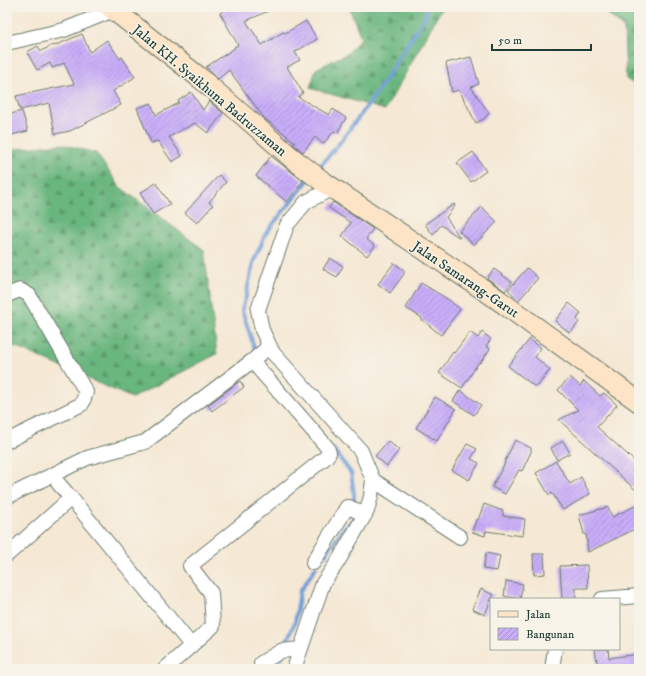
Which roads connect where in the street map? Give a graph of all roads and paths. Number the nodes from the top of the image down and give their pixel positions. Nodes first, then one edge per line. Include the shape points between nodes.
1 (115, 8) edge
2 (7, 43) edge
3 (292, 158) joint
4 (327, 185) junction
5 (7, 295) edge
6 (267, 347) junction
7 (252, 361) junction
8 (639, 402) edge
9 (7, 441) edge
10 (373, 480) junction
11 (58, 483) dead end
12 (7, 496) edge
13 (71, 498) junction
14 (357, 511) junction
15 (460, 537) dead end
16 (7, 556) edge
17 (313, 563) dead end
18 (639, 596) edge
19 (614, 598) edge
20 (191, 645) junction
21 (291, 650) junction
22 (555, 650) edge
23 (261, 662) dead end
24 (165, 669) edge
25 (294, 669) edge
26 (552, 669) edge

1 - 2 street via 64,30
1 - 3 main road, Jalan KH. Syaikhuna Badruzzaman
3 - 4 main road, Jalan Samarang-Garut
4 - 6 street via 306,202 287,225 258,310
4 - 8 main road, Jalan Samarang-Garut via 493,296
5 - 9 street via 20,290 29,295 86,392 82,404
6 - 7 street
6 - 10 street via 362,450
7 - 12 street via 145,442 87,458
7 - 20 street via 327,447 329,453 190,566 211,593 213,626
10 - 14 street via 371,496
10 - 15 street
11 - 13 street
13 - 16 street
13 - 20 street
14 - 17 street via 347,507
14 - 21 street via 337,563 323,584
18 - 19 street
20 - 24 street
21 - 23 street
21 - 25 street
22 - 26 street

